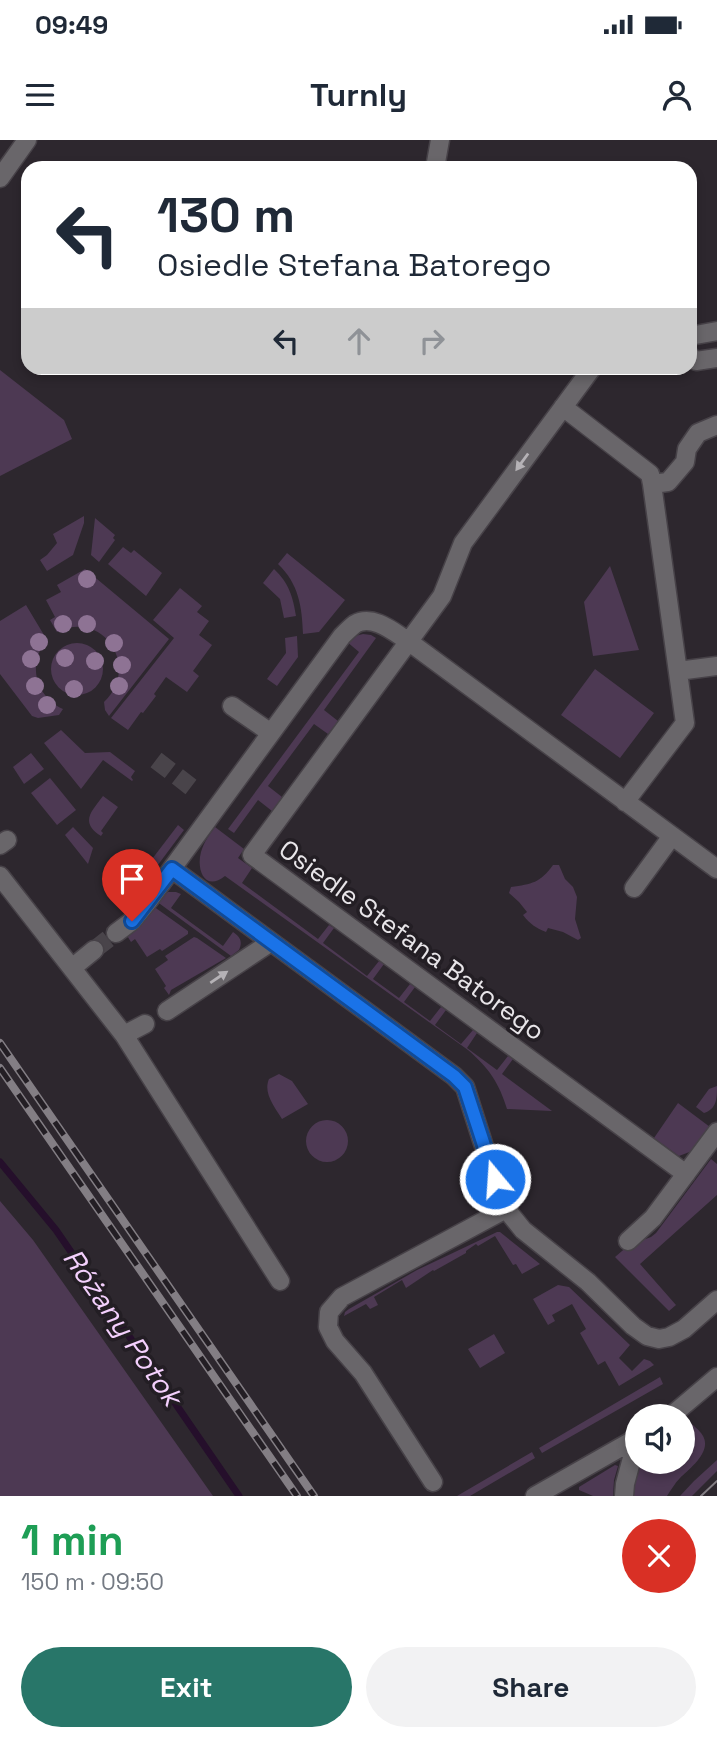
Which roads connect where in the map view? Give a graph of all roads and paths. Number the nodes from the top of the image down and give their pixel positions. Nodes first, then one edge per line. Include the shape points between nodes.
1 (27, 140) edge
2 (440, 140) edge
3 (436, 161) edge
4 (0, 178) edge
5 (717, 331) edge
6 (697, 335) edge
7 (717, 358) edge
8 (697, 361) edge
9 (587, 375) edge
10 (562, 407) junction
11 (717, 425) edge
12 (652, 484) junction
13 (408, 641) junction
14 (717, 666) edge
15 (678, 671) junction
16 (232, 706) dead end
17 (271, 733) junction
18 (625, 802) junction
19 (672, 836) junction
20 (172, 869) junction
21 (717, 869) edge
22 (0, 876) edge
23 (634, 888) dead end
24 (116, 933) tunnel mouth
25 (271, 942) junction
26 (94, 950) tunnel mouth
27 (72, 968) junction
28 (167, 1011) dead end
29 (145, 1024) dead end
30 (124, 1035) junction
31 (717, 1132) edge
32 (686, 1174) junction
33 (506, 1209) junction
34 (628, 1241) dead end
35 (279, 1281) dead end
36 (717, 1300) edge
37 (717, 1377) edge
38 (685, 1404) edge
39 (625, 1445) edge
40 (628, 1474) edge
41 (433, 1482) dead end
42 (541, 1496) edge
43 (624, 1496) edge

1 - 4 street
2 - 3 street
5 - 6 street
7 - 8 street
9 - 10 street, Osiedle Stefana Batorego
10 - 12 street via 650,474
10 -> 13 street, Osiedle Stefana Batorego via 463,543 442,596
11 - 12 street via 698,433 685,462 668,482
12 - 15 street
13 - 17 street via 380,624 356,624 342,636
13 - 18 street
13 - 32 street, Osiedle Stefana Batorego via 252,855
14 - 15 street
15 - 18 street via 685,723
16 - 17 street
17 - 20 street
18 - 19 street
19 - 21 street
19 - 23 street
20 - 24 street via 132,921
20 - 25 street
22 - 27 street
28 -> 25 street
25 - 33 street via 465,1087
26 - 27 street
27 - 30 street
29 - 30 street
30 - 35 street
31 - 32 street
32 - 34 street via 653,1218
33 - 36 street via 523,1230 647,1336 669,1337
33 - 41 street via 342,1297 329,1312 328,1327 335,1341 363,1373
37 - 38 street
39 - 42 street
40 - 43 street

